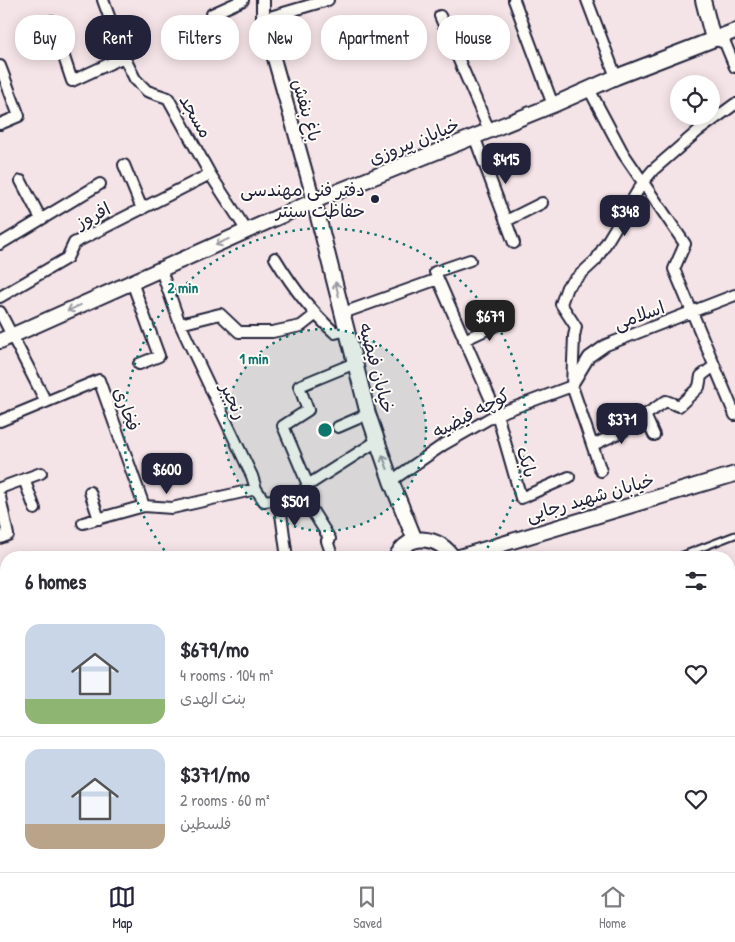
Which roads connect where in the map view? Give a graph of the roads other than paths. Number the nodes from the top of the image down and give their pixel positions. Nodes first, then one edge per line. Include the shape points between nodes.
1 (103, 0) edge
2 (243, 0) edge
3 (263, 0) edge
4 (328, 0) edge
5 (514, 0) edge
6 (587, 0) edge
7 (702, 0) edge
8 (212, 14) dead end
9 (109, 15) edge
10 (263, 15) edge
11 (277, 15) edge
12 (735, 30) edge
13 (713, 40) junction
14 (65, 60) edge
15 (118, 60) edge
16 (126, 60) edge
17 (274, 60) edge
18 (459, 60) edge
19 (0, 66) edge
20 (735, 67) edge
21 (616, 77) junction
22 (589, 89) junction
23 (735, 104) edge
24 (553, 105) junction
25 (0, 124) edge
26 (489, 130) junction
27 (474, 136) junction
28 (124, 166) dead end
29 (210, 174) junction
30 (21, 181) dead end
31 (643, 182) junction
32 (100, 184) dead end
33 (314, 201) junction
34 (542, 203) dead end
35 (142, 209) junction
36 (41, 219) junction
37 (506, 222) junction
38 (247, 231) junction
39 (514, 243) dead end
40 (0, 244) edge
41 (275, 258) dead end
42 (470, 260) dead end
43 (161, 270) junction
44 (438, 279) junction
45 (132, 282) junction
46 (735, 295) edge
47 (0, 297) edge
48 (0, 312) edge
49 (343, 313) junction
50 (692, 313) junction
51 (315, 315) junction
52 (505, 321) dead end
53 (180, 324) junction
54 (347, 330) junction
55 (6, 338) edge
56 (464, 340) junction
57 (356, 362) junction
58 (139, 364) dead end
59 (714, 366) junction
60 (572, 386) junction
61 (46, 402) junction
62 (368, 414) junction
63 (497, 414) junction
64 (645, 415) junction
65 (735, 415) edge
66 (0, 421) edge
67 (338, 427) dead end
68 (654, 435) dead end
69 (377, 441) junction
70 (593, 445) junction
71 (600, 471) dead end
72 (41, 473) dead end
73 (735, 474) edge
74 (569, 477) dead end
75 (24, 479) junction
76 (392, 481) junction
77 (308, 485) junction
78 (0, 488) edge
79 (256, 489) junction
80 (90, 492) dead end
81 (0, 497) edge
82 (298, 497) junction
83 (279, 499) junction
84 (144, 506) junction
85 (35, 509) dead end
86 (100, 518) junction
87 (83, 523) dead end
88 (735, 535) edge
89 (0, 538) edge
90 (415, 540) junction
91 (286, 551) edge
92 (331, 551) edge
93 (400, 551) edge
94 (450, 551) edge
95 (477, 551) edge
96 (693, 551) edge

1 - 9 street, مسجد
2 - 8 street
3 - 10 street, باغ بنفش
4 - 11 street
5 - 24 street
6 - 21 street
7 - 13 main road
12 - 13 main road, خیابان پیروزی
13 - 20 street via 725,43
13 - 21 main road, خیابان پیروزی
14 - 15 street via 72,81
16 - 29 street, مسجد via 135,79 147,91 168,98
17 - 33 street, باغ بنفش
18 - 26 street
19 - 25 street via 19,116
21 - 22 main road, خیابان پیروزی
22 - 24 main road, خیابان پیروزی
22 - 31 street via 623,153
23 - 31 street via 698,131
24 - 26 main road, خیابان پیروزی
26 - 27 main road, خیابان پیروزی
27 - 33 main road, خیابان پیروزی
27 - 37 street
28 - 35 street
29 - 35 street, افروز
29 - 38 street, مسجد
30 - 36 street
31 - 50 street via 685,244 674,270
31 - 60 street via 596,260 567,287 561,304 576,327
32 - 36 street
33 - 38 main road, خیابان پیروزی
49 -> 33 main road, خیابان فیضیه
34 - 37 street
35 - 47 street, افروز via 74,243 66,258
36 - 40 street
37 - 39 street
38 -> 43 main road, خیابان پیروزی
41 - 51 street
42 - 44 street via 435,272
43 - 45 main road, خیابان پیروزی
43 - 53 street, رنجبر
44 - 49 street
44 - 56 street
45 -> 55 main road, خیابان پیروزی
45 - 58 street via 159,356
46 - 50 street, اسلامی
48 - 55 street
49 - 54 main road, خیابان فیضیه
50 - 59 street
50 - 60 street, اسلامی via 606,344 589,357
51 - 53 street via 301,326 272,332 239,332 220,314
51 - 54 street via 335,333
52 - 56 street
53 - 79 street, رنجبر
54 - 57 main road, خیابان فیضیه
55 - 61 street
56 - 63 street
57 - 62 main road, خیابان فیضیه
57 - 77 street via 299,386 308,410 283,426
59 - 64 street via 701,376 699,387 679,406 666,402
59 - 65 street
60 - 63 street, کوچه فیضیه
60 - 70 street
61 - 66 street
61 - 84 street, فخاری via 99,380
62 - 67 street
62 - 69 main road, خیابان فیضیه
63 - 74 street, بابک via 521,498
63 - 76 street, کوچه فیضیه via 443,445
64 - 68 street
64 - 70 street via 623,431
76 -> 69 main road, خیابان فیضیه
69 - 77 street
70 - 71 street
72 - 75 street
73 - 95 main road, خیابان شهید رجایی
75 - 78 street
75 - 85 street
76 - 90 main road, خیابان فیضیه
77 - 82 street
79 - 83 street via 264,502
79 - 84 street via 172,508
80 - 86 street
81 - 89 street via 8,535
82 - 83 street
82 - 92 street via 313,512 330,539 327,541
83 - 91 street
84 - 86 street
86 - 87 street
88 - 96 lane
90 - 93 main road
90 - 94 main road via 434,540

